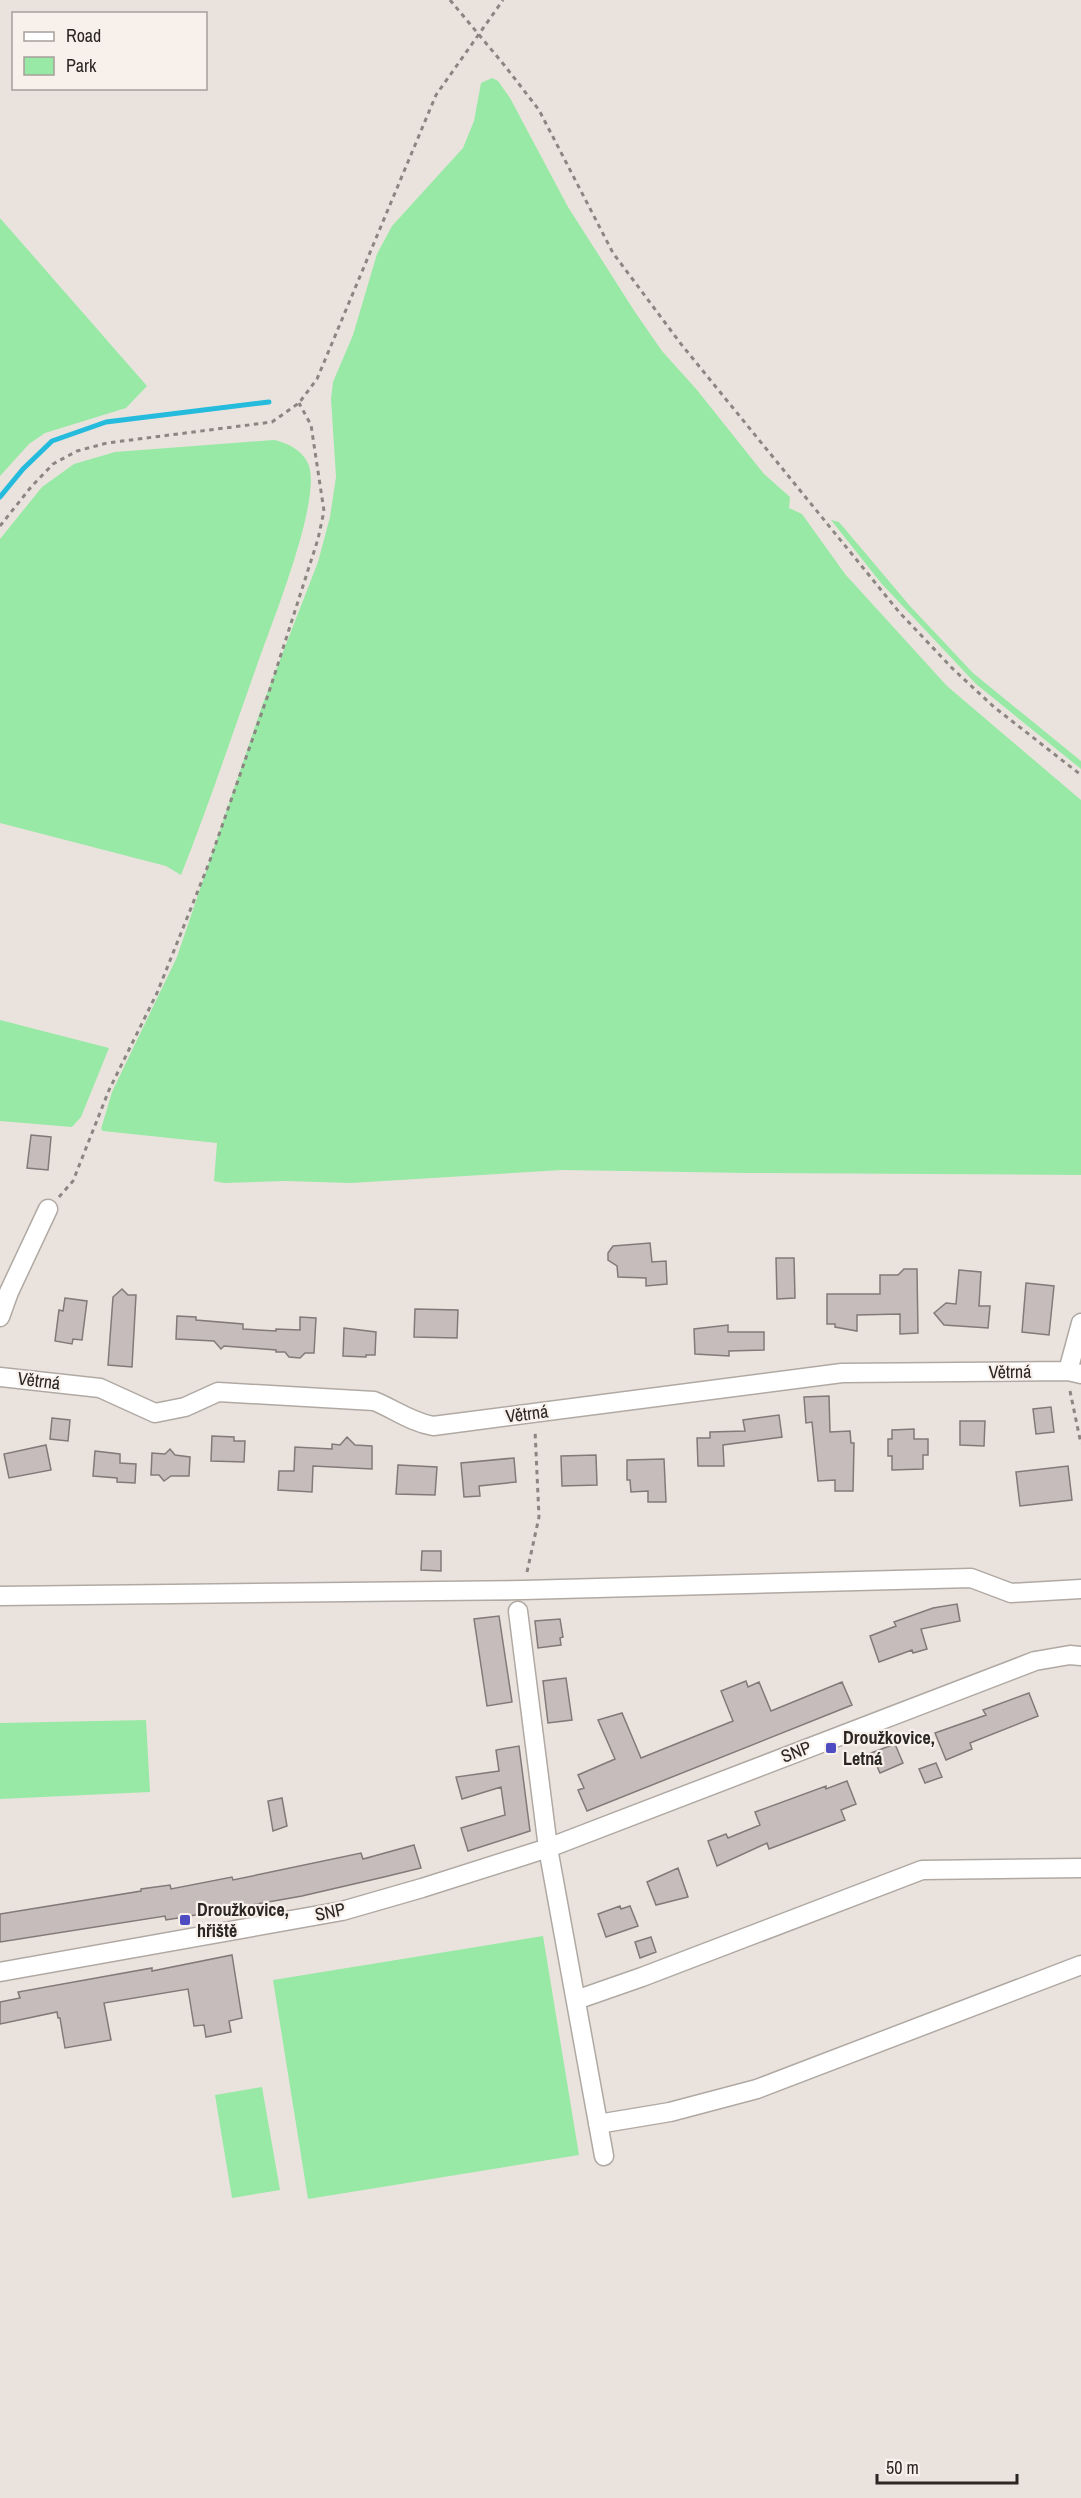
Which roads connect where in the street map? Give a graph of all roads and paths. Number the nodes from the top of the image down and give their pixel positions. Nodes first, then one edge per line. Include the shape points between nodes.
1 (450, 0) edge
2 (503, 0) edge
3 (479, 33) junction
4 (299, 402) junction
5 (0, 526) edge
6 (1081, 775) edge
7 (48, 1209) joint
8 (0, 1317) edge
9 (1081, 1323) edge
10 (1074, 1372) edge
11 (0, 1377) edge
12 (535, 1413) junction
13 (1081, 1444) edge
14 (1081, 1589) edge
15 (523, 1590) junction
16 (0, 1596) edge
17 (518, 1611) dead end
18 (1081, 1656) edge
19 (548, 1848) junction
20 (1081, 1868) edge
21 (1081, 1965) edge
22 (0, 1972) edge
23 (576, 2000) junction
24 (598, 2124) junction
25 (604, 2156) dead end

1 - 3 path
2 - 3 path
3 - 4 path via 436,95 317,379
3 - 6 path via 539,110 613,253 709,379 900,612 994,707
4 - 5 path via 272,422 107,443 77,451 53,464
4 - 7 path via 311,425 324,511 318,539 213,852 162,982 109,1090 73,1181
7 - 8 street
9 - 10 street
10 - 12 street, Větrná via 842,1374
10 - 13 path
11 - 12 street, Větrná via 100,1388 155,1413 185,1407 218,1392 374,1401 416,1423 433,1426
12 - 15 path via 539,1517
14 - 15 street via 1011,1593 971,1578
15 - 16 street
17 - 19 street
18 - 19 street, SNP via 1035,1661
19 - 22 street, SNP via 342,1911
19 - 23 street
20 - 23 street via 922,1870
21 - 24 street via 757,2089 670,2112
23 - 24 street
24 - 25 street

